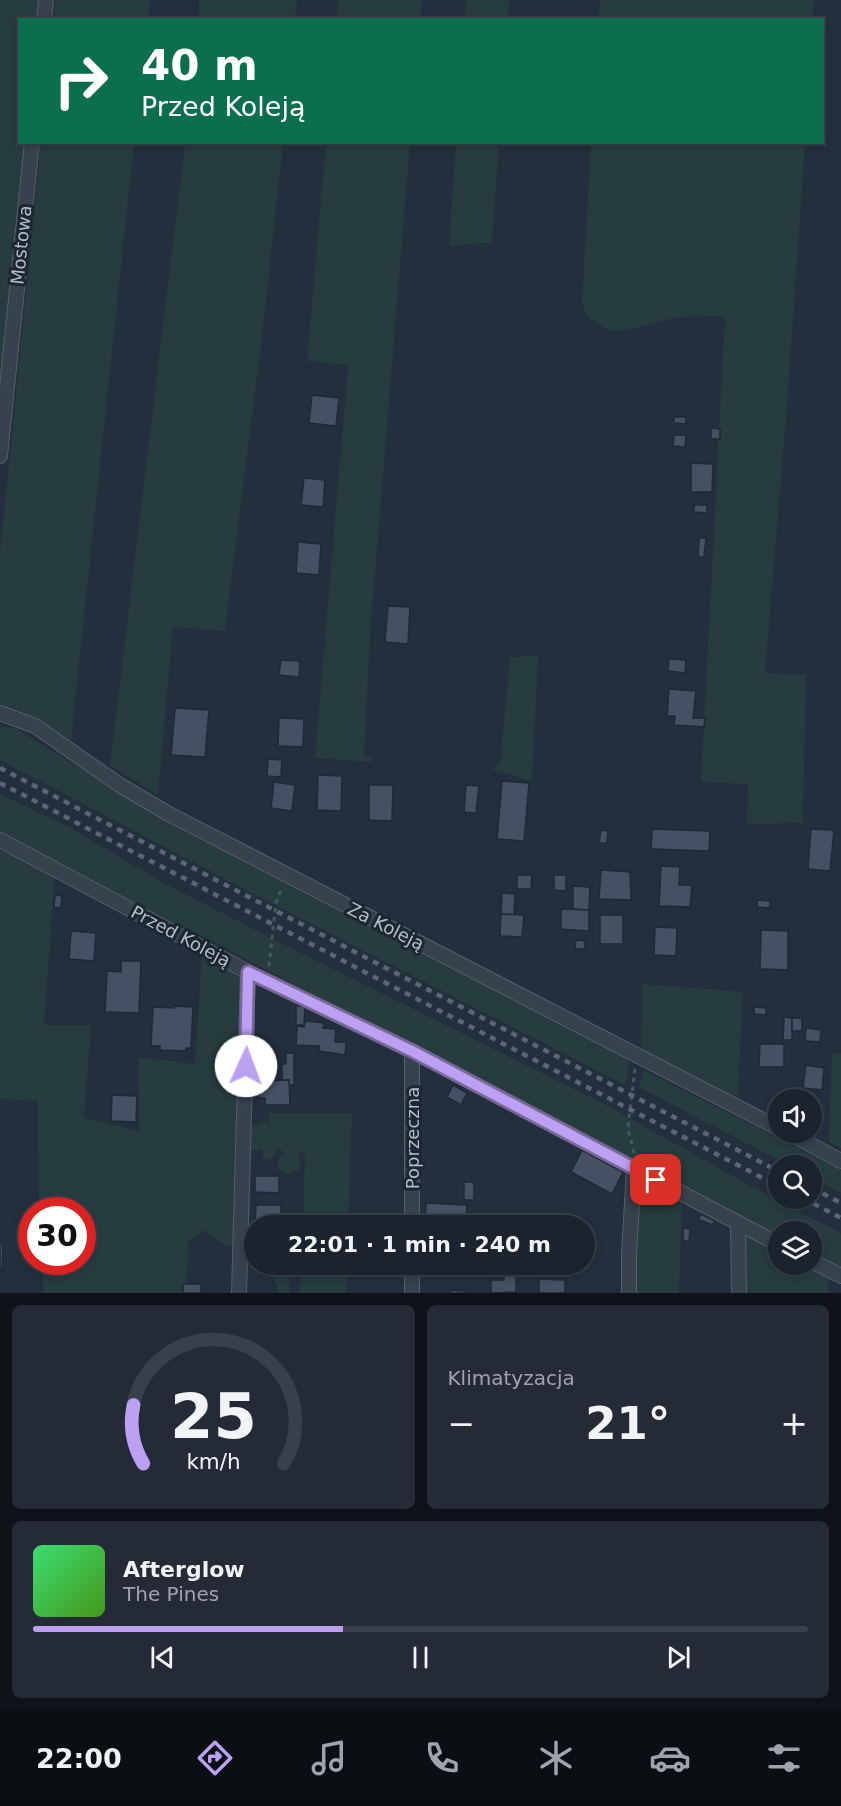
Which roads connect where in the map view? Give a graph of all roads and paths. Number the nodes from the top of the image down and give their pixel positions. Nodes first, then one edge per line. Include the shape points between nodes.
1 (46, 0) edge
2 (44, 18) edge
3 (32, 144) edge
4 (0, 456) edge
5 (0, 713) edge
6 (0, 840) edge
7 (289, 877) junction
8 (248, 972) junction
9 (262, 979) junction
10 (412, 1051) junction
11 (637, 1054) junction
12 (768, 1123) edge
13 (807, 1143) edge
14 (841, 1161) edge
15 (635, 1169) junction
16 (412, 1215) edge
17 (738, 1223) junction
18 (768, 1239) edge
19 (822, 1266) edge
20 (412, 1275) edge
21 (841, 1276) edge
22 (240, 1293) edge
23 (412, 1293) edge
24 (629, 1293) edge
25 (739, 1293) edge

1 - 2 street
3 - 4 street, Mostowa
5 - 7 street, Za Koleją via 35,726 121,786
6 - 8 street, Przed Koleją
7 - 9 path via 276,902 270,963
7 - 11 street, Za Koleją
8 - 9 street, Przed Koleją
8 - 22 street
9 - 10 street, Przed Koleją
10 - 15 street, Przed Koleją
10 - 16 street, Poprzeczna
11 - 12 street, Za Koleją
11 - 15 path via 628,1128
13 - 14 street
15 - 17 street, Przed Koleją
15 - 24 street
17 - 18 street, Przed Koleją
17 - 25 street
19 - 21 street
20 - 23 street

